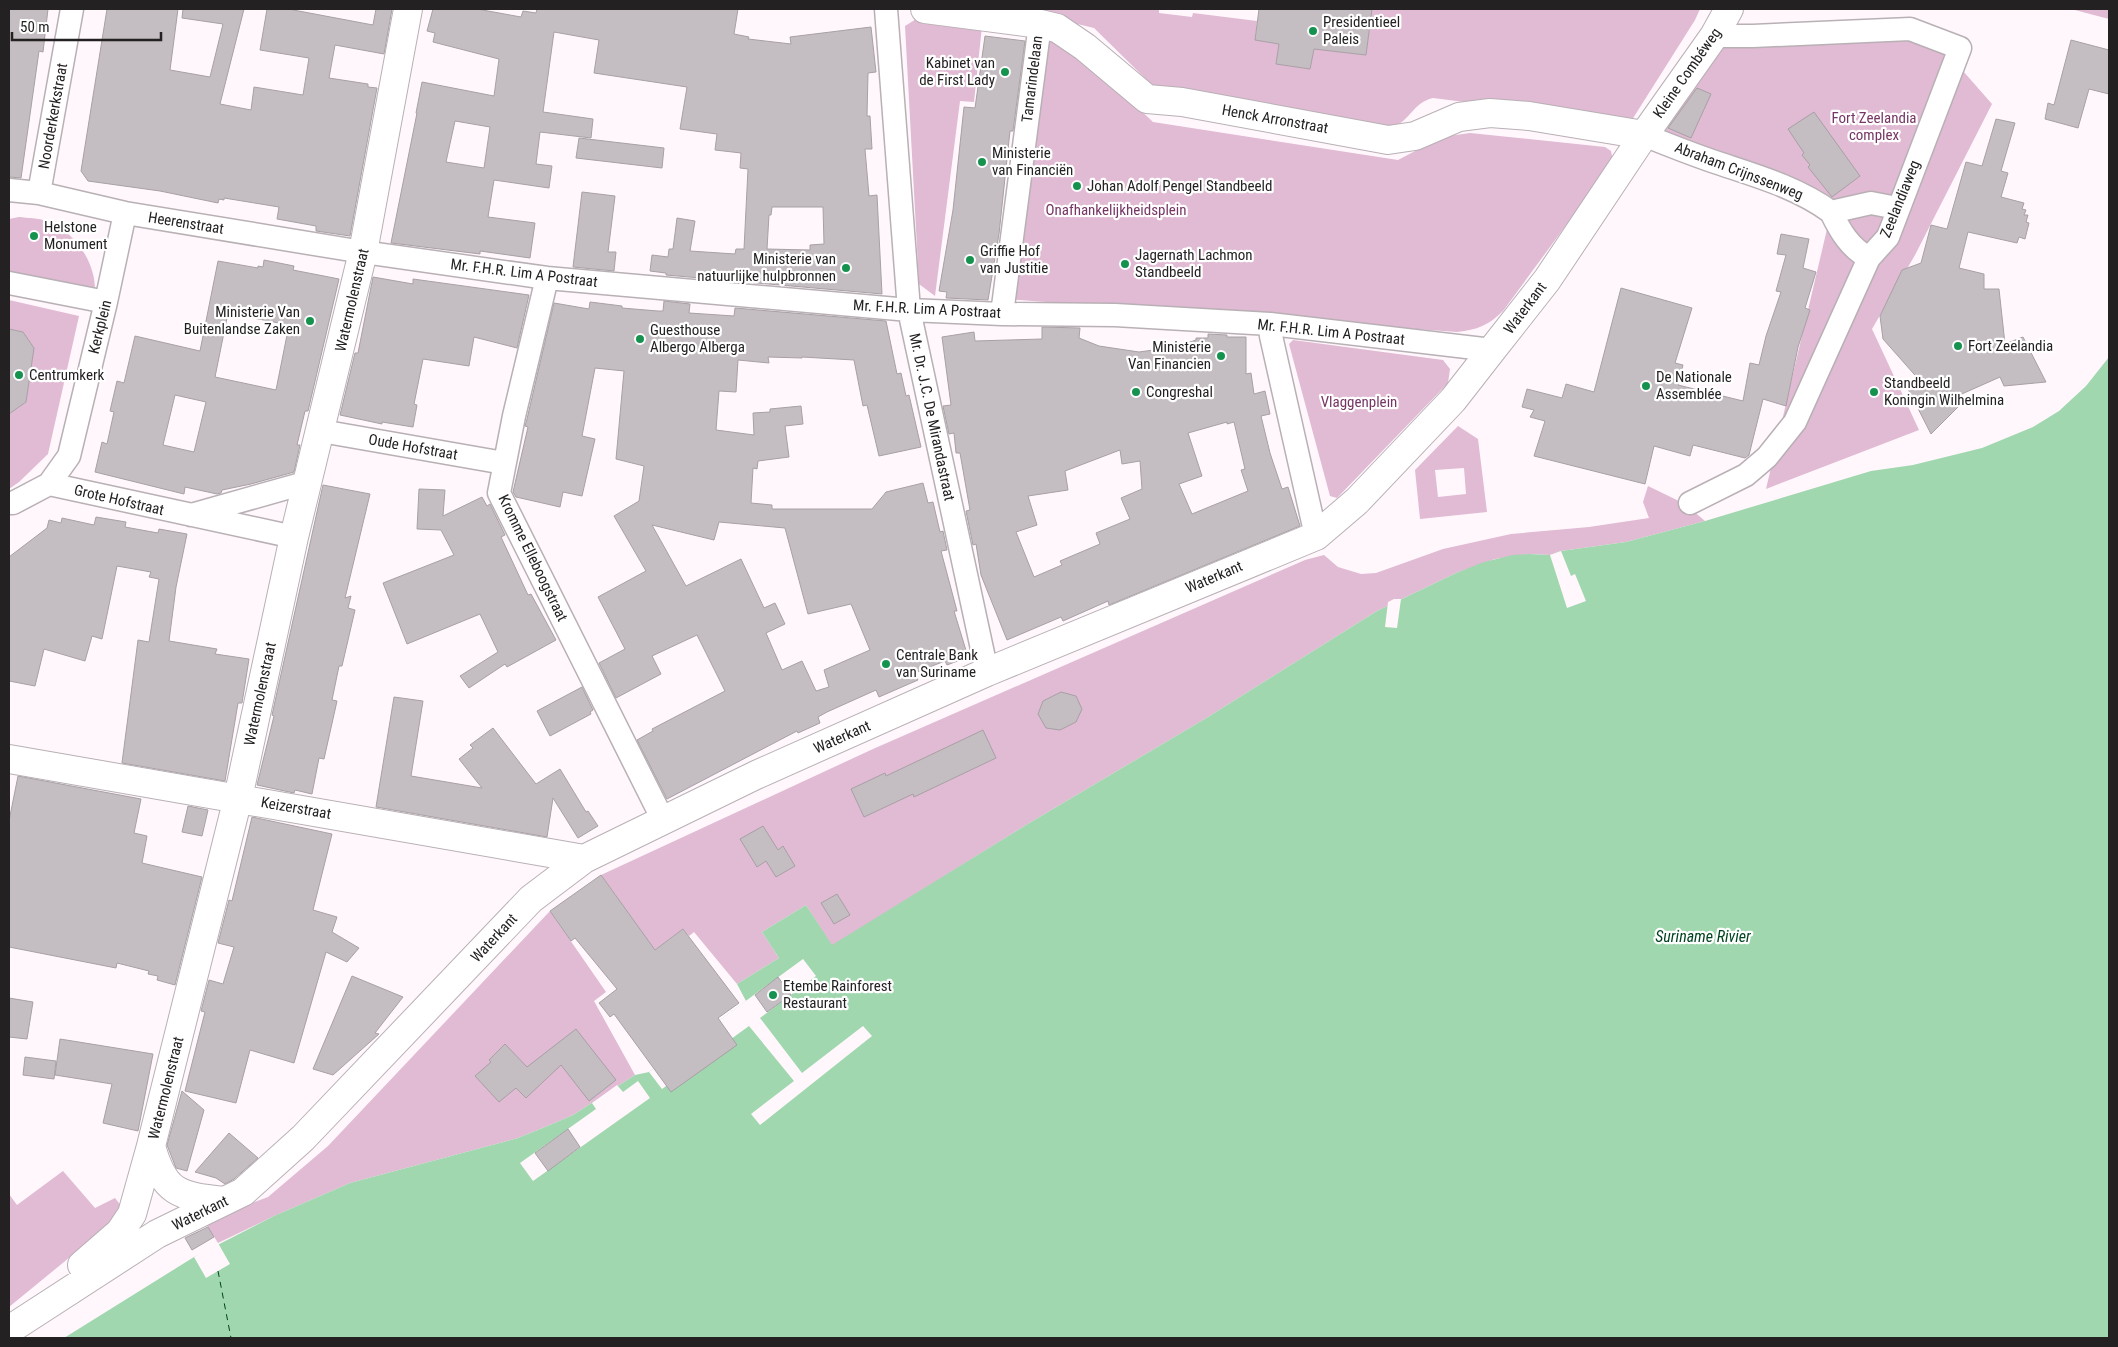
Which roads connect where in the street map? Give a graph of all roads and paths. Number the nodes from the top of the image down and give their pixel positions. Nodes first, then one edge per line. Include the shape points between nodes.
1 (72, 9) edge
2 (408, 9) edge
3 (886, 9) edge
4 (925, 9) edge
5 (1729, 9) edge
6 (1026, 18) edge
7 (1714, 36) junction
8 (1644, 135) junction
9 (9, 190) edge
10 (39, 193) junction
11 (1897, 208) junction
12 (1831, 212) junction
13 (125, 213) junction
14 (363, 252) junction
15 (1869, 258) junction
16 (547, 278) junction
17 (9, 282) edge
18 (106, 302) junction
19 (909, 310) junction
20 (1002, 314) junction
21 (1270, 324) junction
22 (1492, 350) junction
23 (321, 432) junction
24 (504, 463) junction
25 (308, 482) junction
26 (49, 484) junction
27 (1690, 503) dead end
28 (10, 504) edge
29 (190, 516) junction
30 (1316, 536) junction
31 (294, 537) junction
32 (987, 672) junction
33 (9, 759) edge
34 (238, 798) junction
35 (663, 820) junction
36 (584, 859) junction
37 (151, 1146) junction
38 (224, 1201) junction
39 (132, 1214) junction
40 (157, 1234) junction
41 (9, 1324) edge
42 (9, 1330) edge

1 - 10 street, Noorderkerkstraat
2 - 14 main road, Watermolenstraat
3 - 19 street, Mr. Dr. J.C. De Mirandastraat
4 - 6 main road, Henck Arronstraat
5 - 7 main road, Kleine Combéweg
6 - 8 main road, Henck Arronstraat via 1057,28 1147,98 1388,140 1415,136 1459,117 1490,113 1530,116
6 - 20 street, Tamarindelaan
7 - 8 main road, Kleine Combéweg
7 - 11 street, Zeelandiaweg via 1910,29 1960,48
8 - 12 street, Abraham Crijnssenweg via 1771,180 1814,200
8 - 22 main road, Waterkant via 1547,280
9 - 10 street, Heerenstraat
10 - 13 street, Heerenstraat
11 - 12 street via 1871,204
11 - 15 street, Zeelandiaweg via 1888,237
12 - 15 street, Abraham Crijnssenweg via 1856,251
13 - 14 street, Heerenstraat
13 - 18 street, Kerkplein
14 - 16 street, Mr. F.H.R. Lim A Postraat
14 - 23 main road, Watermolenstraat
15 - 27 street, Zeelandiaweg via 1795,422 1767,457 1746,475
16 - 19 street, Mr. F.H.R. Lim A Postraat
16 - 24 street, Kromme Elleboogstraat
17 - 18 street
18 - 26 street, Kerkplein via 68,456
19 - 20 street, Mr. F.H.R. Lim A Postraat
19 - 32 street, Mr. Dr. J.C. De Mirandastraat
20 - 21 street, Mr. F.H.R. Lim A Postraat via 1115,315
21 - 22 street, Mr. F.H.R. Lim A Postraat
21 - 30 street
22 - 30 main road, Waterkant via 1453,400 1357,502
23 - 24 street, Oude Hofstraat
23 - 25 main road, Watermolenstraat
24 - 35 street, Kromme Elleboogstraat via 499,489 501,497
25 - 29 street, Grote Hofstraat
25 - 31 main road, Watermolenstraat
26 - 28 street, Kerkplein
26 - 29 street, Grote Hofstraat
29 - 31 street, Grote Hofstraat
30 - 32 main road, Waterkant
31 - 34 main road, Watermolenstraat
32 - 35 main road, Waterkant
33 - 34 main road, Keizerstraat
34 - 36 main road, Keizerstraat
34 - 37 main road, Watermolenstraat
35 - 36 main road, Waterkant
36 - 38 main road, Waterkant via 531,899 304,1138 243,1192
37 - 38 main road via 161,1177 171,1186 187,1195
37 - 39 main road, Watermolenstraat
38 - 40 main road, Waterkant
39 - 40 main road
39 - 41 main road, Watermolenstraat via 120,1232 100,1250
40 - 42 main road, Waterkant

